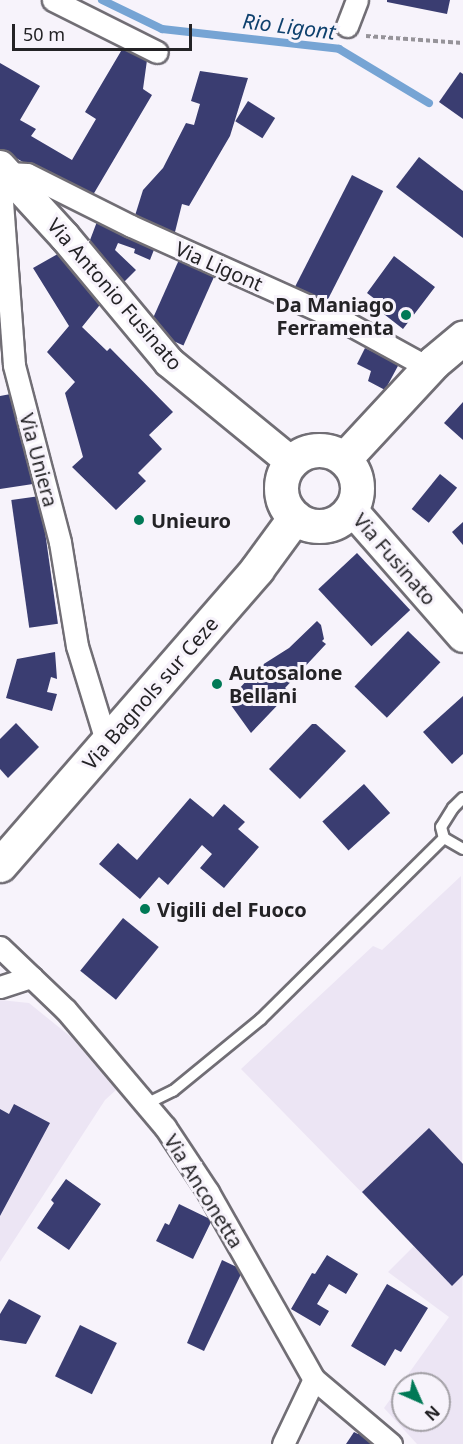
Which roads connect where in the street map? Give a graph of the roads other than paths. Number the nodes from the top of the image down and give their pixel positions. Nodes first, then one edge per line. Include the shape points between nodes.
1 (53, 0) edge
2 (357, 0) edge
3 (347, 26) road end
4 (157, 52) dead end
5 (3, 169) edge
6 (463, 338) edge
7 (429, 368) junction
8 (344, 459) junction
9 (291, 462) junction
10 (351, 509) junction
11 (295, 518) junction
12 (463, 637) edge
13 (107, 744) junction
14 (463, 798) edge
15 (444, 838) junction
16 (463, 849) edge
17 (0, 865) edge
18 (0, 947) edge
19 (31, 977) junction
20 (0, 987) edge
21 (146, 1104) junction
22 (314, 1379) junction
23 (283, 1444) edge
24 (391, 1444) edge

1 - 4 street
2 - 3 street
5 - 7 street, Via Ligont via 27,174 130,226 349,324
5 - 9 street, Via Antonio Fusinato via 169,362
5 - 13 street, Via Uniera via 1,190 14,365 60,542 77,646
6 - 7 main road
7 - 8 main road
8 - 9 main road via 323,450 300,455
8 - 10 main road via 356,477
9 - 11 main road via 281,485 282,497
10 - 11 main road via 331,524 307,524
10 - 12 street, Via Fusinato
11 - 13 main road, Via Bagnols sur Ceze via 257,569
13 - 17 main road, Via Bagnols sur Ceze
14 - 15 lane via 441,827
15 - 16 lane
15 - 21 lane via 261,1020 173,1091
18 - 19 street, Via Anconetta
19 - 20 street
19 - 21 street, Via Anconetta via 66,1010
21 - 22 street, Via Anconetta via 208,1191
22 - 23 street
22 - 24 street, Via Anconetta

